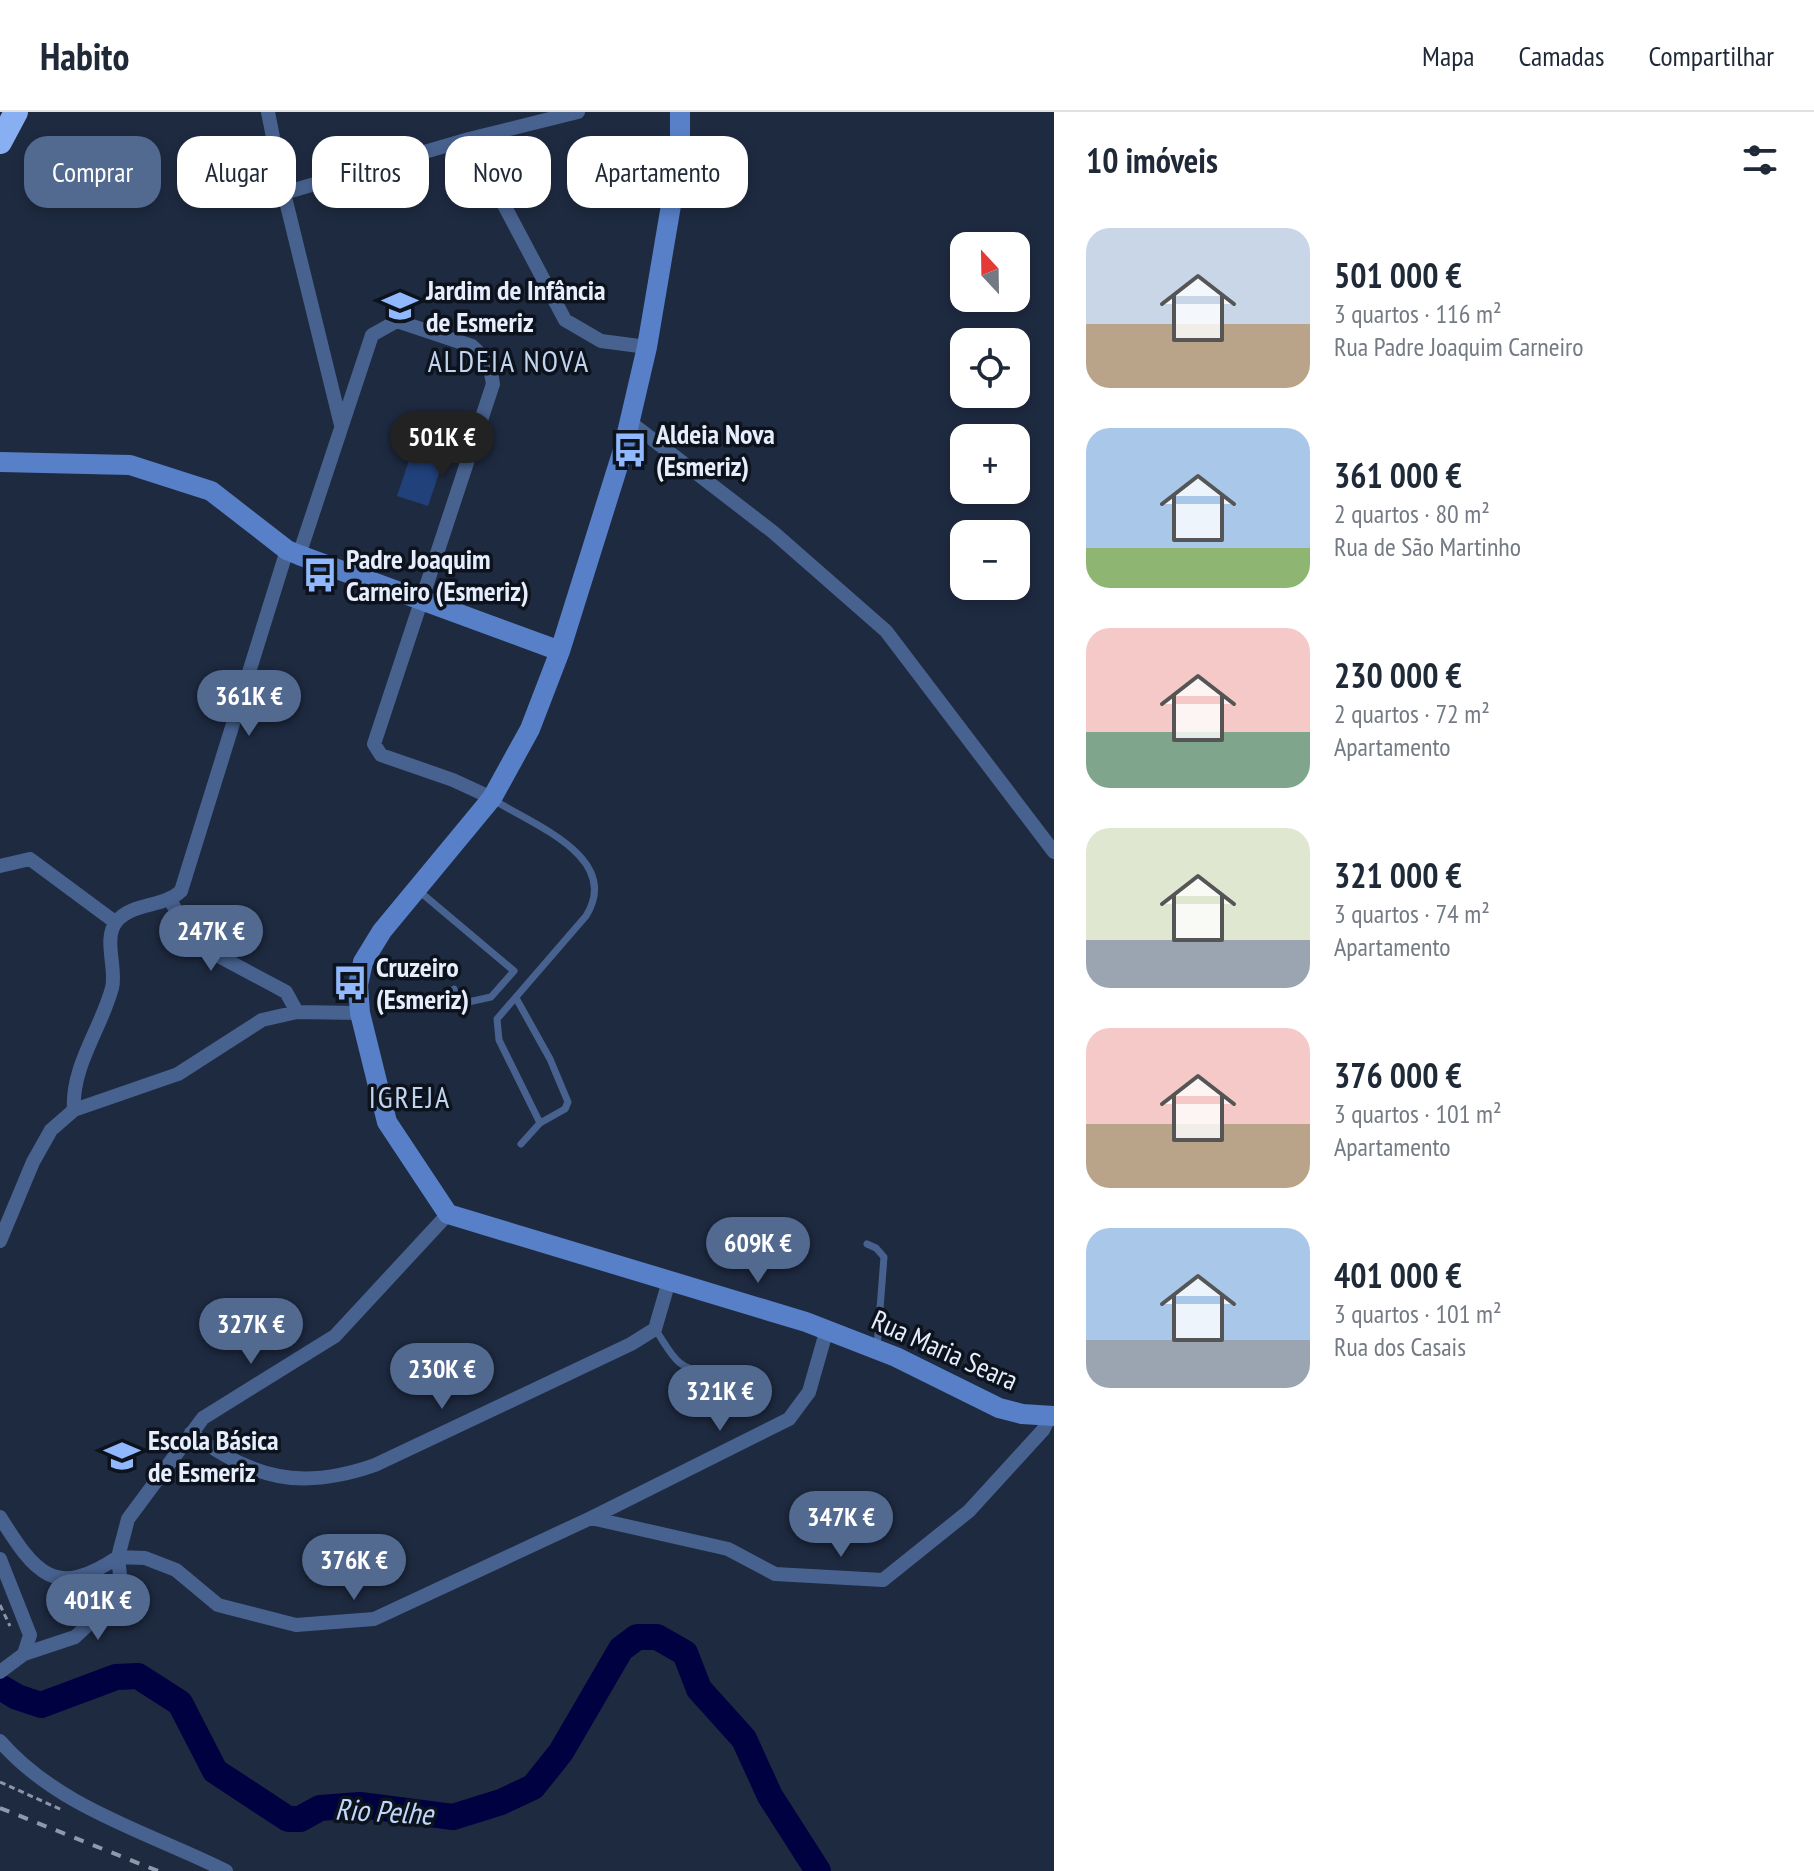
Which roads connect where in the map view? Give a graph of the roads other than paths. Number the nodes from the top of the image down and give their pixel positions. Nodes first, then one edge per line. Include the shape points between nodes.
1 (16, 112) edge
2 (268, 112) edge
3 (578, 112) edge
4 (680, 112) edge
5 (273, 136) edge
6 (481, 136) edge
7 (0, 142) edge
8 (445, 146) edge
9 (296, 189) edge
10 (288, 208) edge
11 (506, 208) edge
12 (647, 347) junction
13 (630, 422) junction
14 (341, 425) junction
15 (0, 462) edge
16 (293, 553) junction
17 (422, 601) junction
18 (560, 651) junction
19 (492, 798) junction
20 (1054, 852) edge
21 (0, 866) edge
22 (418, 889) junction
23 (171, 901) junction
24 (115, 922) junction
25 (454, 989) dead end
26 (516, 998) junction
27 (297, 1012) junction
28 (360, 1013) junction
29 (74, 1110) junction
30 (540, 1123) junction
31 (521, 1144) dead end
32 (448, 1214) junction
33 (0, 1241) edge
34 (867, 1244) dead end
35 (669, 1281) junction
36 (655, 1329) junction
37 (827, 1329) junction
38 (876, 1349) junction
39 (706, 1370) dead end
40 (1052, 1416) edge
41 (191, 1433) junction
42 (0, 1517) edge
43 (591, 1518) junction
44 (118, 1557) junction
45 (0, 1559) edge
46 (24, 1654) junction
47 (0, 1672) edge
48 (0, 1741) edge
49 (226, 1871) edge

1 - 7 highway
2 - 5 street
3 - 6 street
4 - 12 street via 680,152
8 - 9 street
10 - 14 street
11 - 12 street via 565,320 601,341
12 - 13 street
13 - 18 street
13 - 20 street via 773,532 886,631
14 - 16 street
14 - 17 street via 372,335 397,321 472,346 489,362 493,384
15 - 16 street via 130,465 211,491
16 - 17 street
16 - 23 street via 181,891
17 - 18 street
17 - 19 street via 374,748
18 - 19 street via 530,729
19 - 22 street
19 - 26 lane via 556,833 582,859 594,883 595,897 586,916
21 - 24 street via 30,859
22 - 25 lane via 514,971 484,1001 459,1004
22 - 28 street via 363,962
23 - 24 street via 129,912
23 - 27 street via 184,927 215,954 286,992
24 - 29 street via 113,986 73,1090
26 - 30 lane via 497,1019 497,1029
26 - 30 lane via 567,1096 565,1109
27 - 28 street
27 - 29 street via 262,1020 178,1074
28 - 32 street via 387,1122
29 - 33 street via 51,1130
30 - 31 lane
32 - 35 street, Rua Maria Seara
32 - 41 street via 335,1336 203,1418
34 - 38 lane via 884,1257
35 - 36 street
35 - 37 street, Rua Maria Seara
36 - 39 lane via 683,1367
36 - 41 street via 342,1477 319,1480 245,1468
37 - 38 street, Rua Maria Seara
37 - 43 street via 809,1392 789,1419
38 - 40 street, Rua Maria Seara via 999,1408
40 - 43 street via 969,1511 883,1580 775,1574 728,1549
41 - 44 street via 128,1519
42 - 44 street via 23,1555 48,1575 70,1580 97,1572
43 - 44 street via 374,1619 296,1625 218,1605 176,1570 145,1558
44 - 46 street via 120,1575 112,1597 94,1619 75,1637
45 - 46 street via 30,1635
46 - 47 street
48 - 49 street via 22,1766 73,1800

